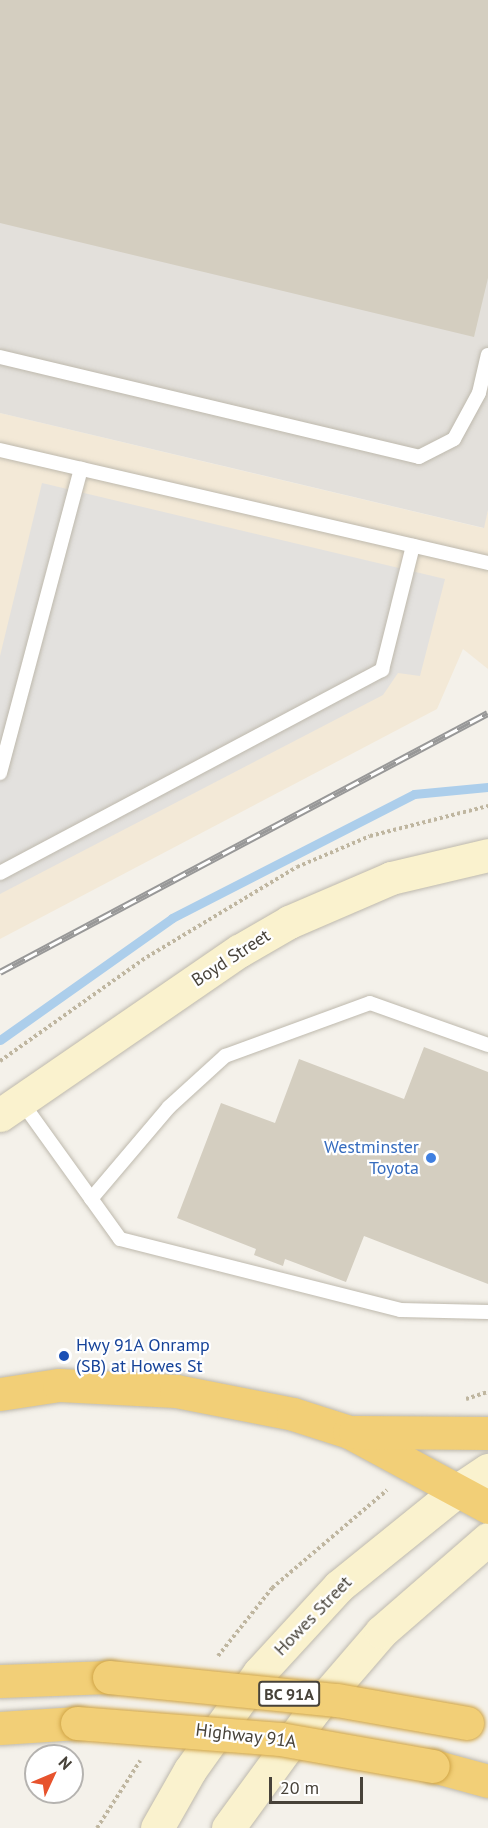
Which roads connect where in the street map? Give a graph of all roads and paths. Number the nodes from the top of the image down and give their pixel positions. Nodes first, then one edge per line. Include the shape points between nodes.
1 (488, 355) edge
2 (0, 357) edge
3 (0, 450) edge
4 (81, 468) junction
5 (412, 546) junction
6 (488, 564) edge
7 (0, 773) edge
8 (488, 855) edge
9 (0, 873) edge
10 (488, 1045) edge
11 (10, 1108) edge
12 (91, 1199) junction
13 (488, 1312) edge
14 (488, 1392) edge
15 (0, 1394) edge
16 (462, 1400) dead end
17 (349, 1432) junction
18 (488, 1433) edge
19 (488, 1470) edge
20 (388, 1489) dead end
21 (458, 1490) junction
22 (488, 1507) edge
23 (488, 1539) edge
24 (213, 1662) dead end
25 (0, 1681) edge
26 (478, 1726) edge
27 (0, 1728) edge
28 (146, 1752) dead end
29 (488, 1781) edge
30 (97, 1828) edge
31 (158, 1828) edge
32 (228, 1828) edge

1 - 2 lane via 479,393 454,439 419,457
3 - 4 lane
4 - 5 lane
4 - 7 lane
5 - 6 lane
5 - 9 lane via 382,670
8 - 11 main road, Boyd Street via 390,878 289,922 239,951
10 - 12 lane via 370,1003 225,1056 169,1107
11 - 12 lane
12 - 13 lane via 120,1239 400,1310
14 - 16 path
15 - 17 highway via 59,1385 176,1391 293,1414
17 - 18 highway
17 - 21 highway
19 - 21 main road, Howes Street
20 - 24 path via 272,1588
21 - 22 highway
21 - 31 main road, Howes Street via 339,1586 259,1673 190,1770
23 - 32 main road via 381,1632 314,1710
25 - 26 highway, BC 91A, bridge via 110,1677 337,1700
27 - 29 highway, Highway 91A, bridge via 77,1723 280,1739 433,1766
28 - 30 path

